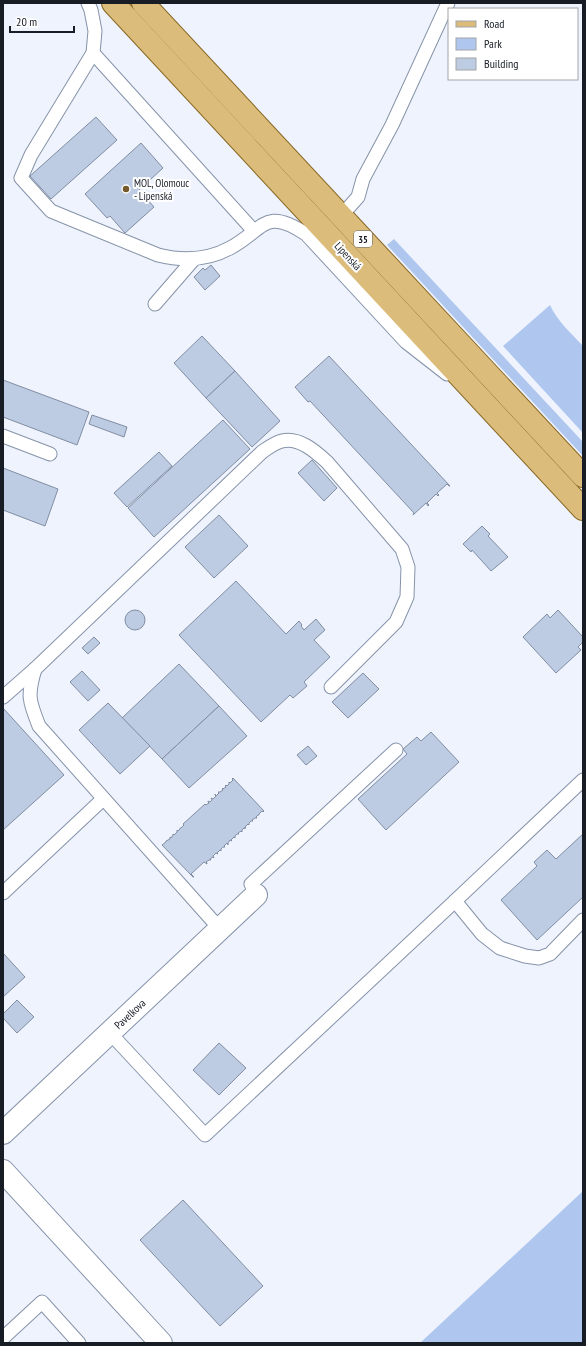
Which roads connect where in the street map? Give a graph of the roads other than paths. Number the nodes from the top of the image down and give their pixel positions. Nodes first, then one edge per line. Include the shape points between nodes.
1 (88, 3) edge
2 (113, 3) edge
3 (448, 3) edge
4 (150, 5) edge
5 (93, 53) junction
6 (341, 216) junction
7 (253, 230) junction
8 (194, 259) junction
9 (155, 304) dead end
10 (476, 392) junction
11 (3, 436) edge
12 (50, 454) dead end
13 (583, 476) edge
14 (583, 508) edge
15 (35, 669) junction
16 (331, 687) dead end
17 (3, 697) edge
18 (396, 750) dead end
19 (583, 780) edge
20 (103, 799) junction
21 (3, 893) edge
22 (256, 895) joint
23 (455, 901) junction
24 (583, 920) edge
25 (220, 929) junction
26 (110, 1033) junction
27 (3, 1133) edge
28 (3, 1171) edge
29 (3, 1338) edge
30 (79, 1343) edge
31 (161, 1343) edge

1 - 5 lane via 95,31
2 - 10 main road, Lipenská / 35
3 - 6 lane via 392,125 363,179 358,197
4 - 6 main road, Lipenská / 35
5 - 7 lane
5 - 8 lane via 31,154 21,178 51,211 158,255 174,259
6 - 13 main road, Lipenská / 35
7 - 8 lane via 229,248
7 - 10 lane via 269,222 278,221 292,225 306,234 406,342 450,376
8 - 9 lane
10 - 14 main road, Lipenská / 35
11 - 12 lane
15 - 16 lane via 262,452 272,445 292,441 316,452 327,462 402,549 408,567 407,597 396,622
15 - 17 lane
15 - 20 lane via 29,687 31,705 39,726
18 - 22 lane via 251,884
19 - 23 lane
20 - 21 lane
20 - 25 lane
22 - 25 street, Pavelkova
23 - 24 lane via 482,934 500,948 525,956 539,958 550,954
23 - 26 lane via 205,1135
25 - 26 street, Pavelkova
26 - 27 street, Pavelkova
28 - 31 street
29 - 30 lane via 42,1302

